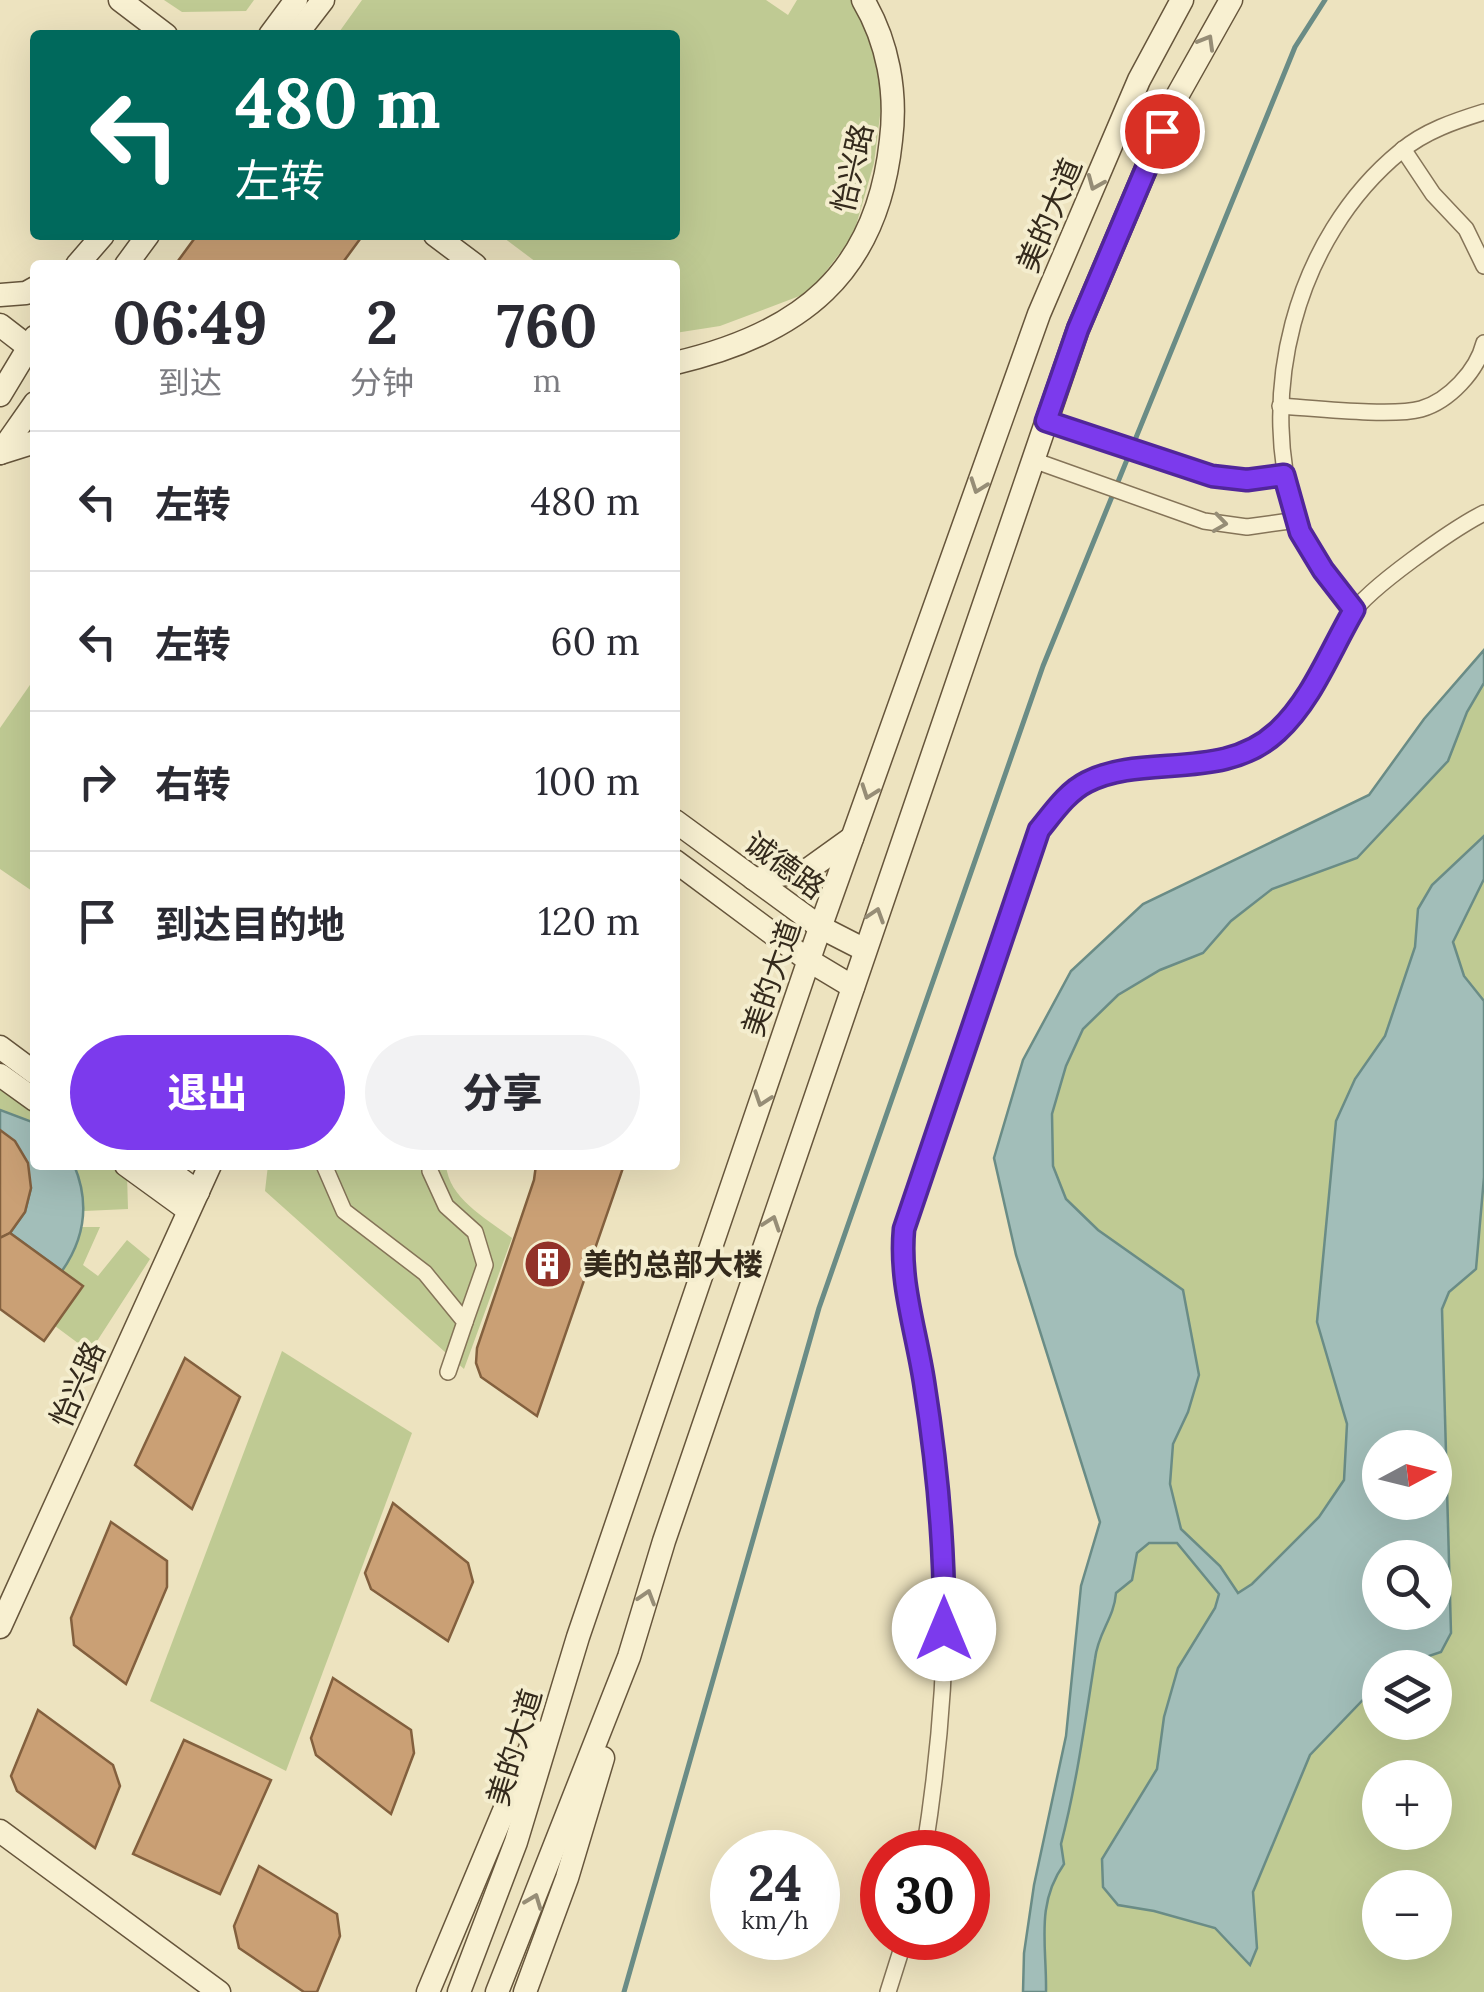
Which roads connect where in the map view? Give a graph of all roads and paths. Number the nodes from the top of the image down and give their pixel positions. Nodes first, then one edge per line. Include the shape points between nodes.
1 (120, 0) edge
2 (296, 0) edge
3 (322, 0) edge
4 (863, 0) edge
5 (1182, 0) edge
6 (1231, 0) edge
7 (159, 30) edge
8 (274, 30) edge
9 (300, 30) edge
10 (1484, 112) edge
11 (1403, 149) junction
12 (99, 240) edge
13 (442, 240) edge
14 (81, 260) edge
15 (468, 260) edge
16 (1484, 266) edge
17 (30, 290) edge
18 (0, 296) edge
19 (0, 325) edge
20 (30, 343) edge
21 (1484, 343) edge
22 (30, 349) edge
23 (680, 362) edge
24 (4, 379) edge
25 (30, 389) edge
26 (1280, 406) junction
27 (30, 410) edge
28 (1046, 421) junction
29 (30, 444) edge
30 (0, 453) edge
31 (1032, 460) junction
32 (1284, 475) junction
33 (1484, 513) edge
34 (1297, 520) junction
35 (1354, 610) junction
36 (680, 825) edge
37 (852, 838) junction
38 (680, 865) edge
39 (754, 878) junction
40 (820, 928) junction
41 (865, 950) junction
42 (808, 960) junction
43 (853, 986) junction
44 (0, 1047) edge
45 (30, 1069) edge
46 (0, 1075) edge
47 (30, 1096) edge
48 (135, 1170) edge
49 (165, 1170) edge
50 (208, 1170) edge
51 (326, 1170) edge
52 (430, 1170) edge
53 (193, 1201) junction
54 (465, 1322) junction
55 (448, 1372) dead end
56 (0, 1628) edge
57 (578, 1637) junction
58 (629, 1657) junction
59 (927, 1830) edge
60 (0, 1831) edge
61 (898, 1960) edge
62 (219, 1992) edge
63 (428, 1992) edge
64 (458, 1992) edge
65 (497, 1992) edge
66 (525, 1992) edge
67 (888, 1992) edge

1 - 7 main road
2 - 8 main road
3 - 9 main road
4 - 23 main road, 怡兴路 via 890,72 894,112 870,229 851,265 769,332
5 -> 37 main road, 美的大道 via 1138,80 1039,314
28 -> 6 main road via 1176,98
10 - 11 street
11 - 16 street via 1466,229
11 - 26 street via 1344,212 1320,253 1288,341
12 - 14 main road
13 - 15 main road
17 - 18 main road
19 - 20 main road
21 - 26 street via 1456,388 1422,409
22 - 24 main road
24 - 25 main road
26 - 32 street
27 - 30 main road
28 - 31 main road
28 - 32 street via 1230,478
29 - 30 main road
31 -> 34 street via 1204,521 1247,527
41 -> 31 main road
32 - 34 street
33 - 35 street via 1457,526
34 - 35 street
35 - 59 street via 1320,675 1274,735 1193,766 1115,772 1086,782 1039,830 1020,878 904,1229 901,1262 942,1526 942,1688
36 - 39 main road, 诚德路
37 - 39 main road via 806,870
37 - 40 main road, 美的大道
38 - 42 main road, 诚德路
39 - 40 main road, 诚德路
40 - 41 main road, 诚德路
40 - 42 main road, 美的大道
41 - 43 main road
42 - 43 main road, 诚德路
42 -> 57 main road, 美的大道
58 -> 43 main road
44 - 45 main road
46 - 47 main road
48 - 53 main road
49 - 53 main road
50 - 53 main road, 怡兴路
51 - 54 street via 344,1211 425,1273
52 - 54 street via 446,1206 475,1232 486,1264
53 - 56 main road, 怡兴路
54 - 55 street
57 - 63 main road
57 - 64 main road, 美的大道 via 516,1842
65 -> 58 main road
58 - 66 main road via 592,1799
60 - 62 main road
61 - 67 street

